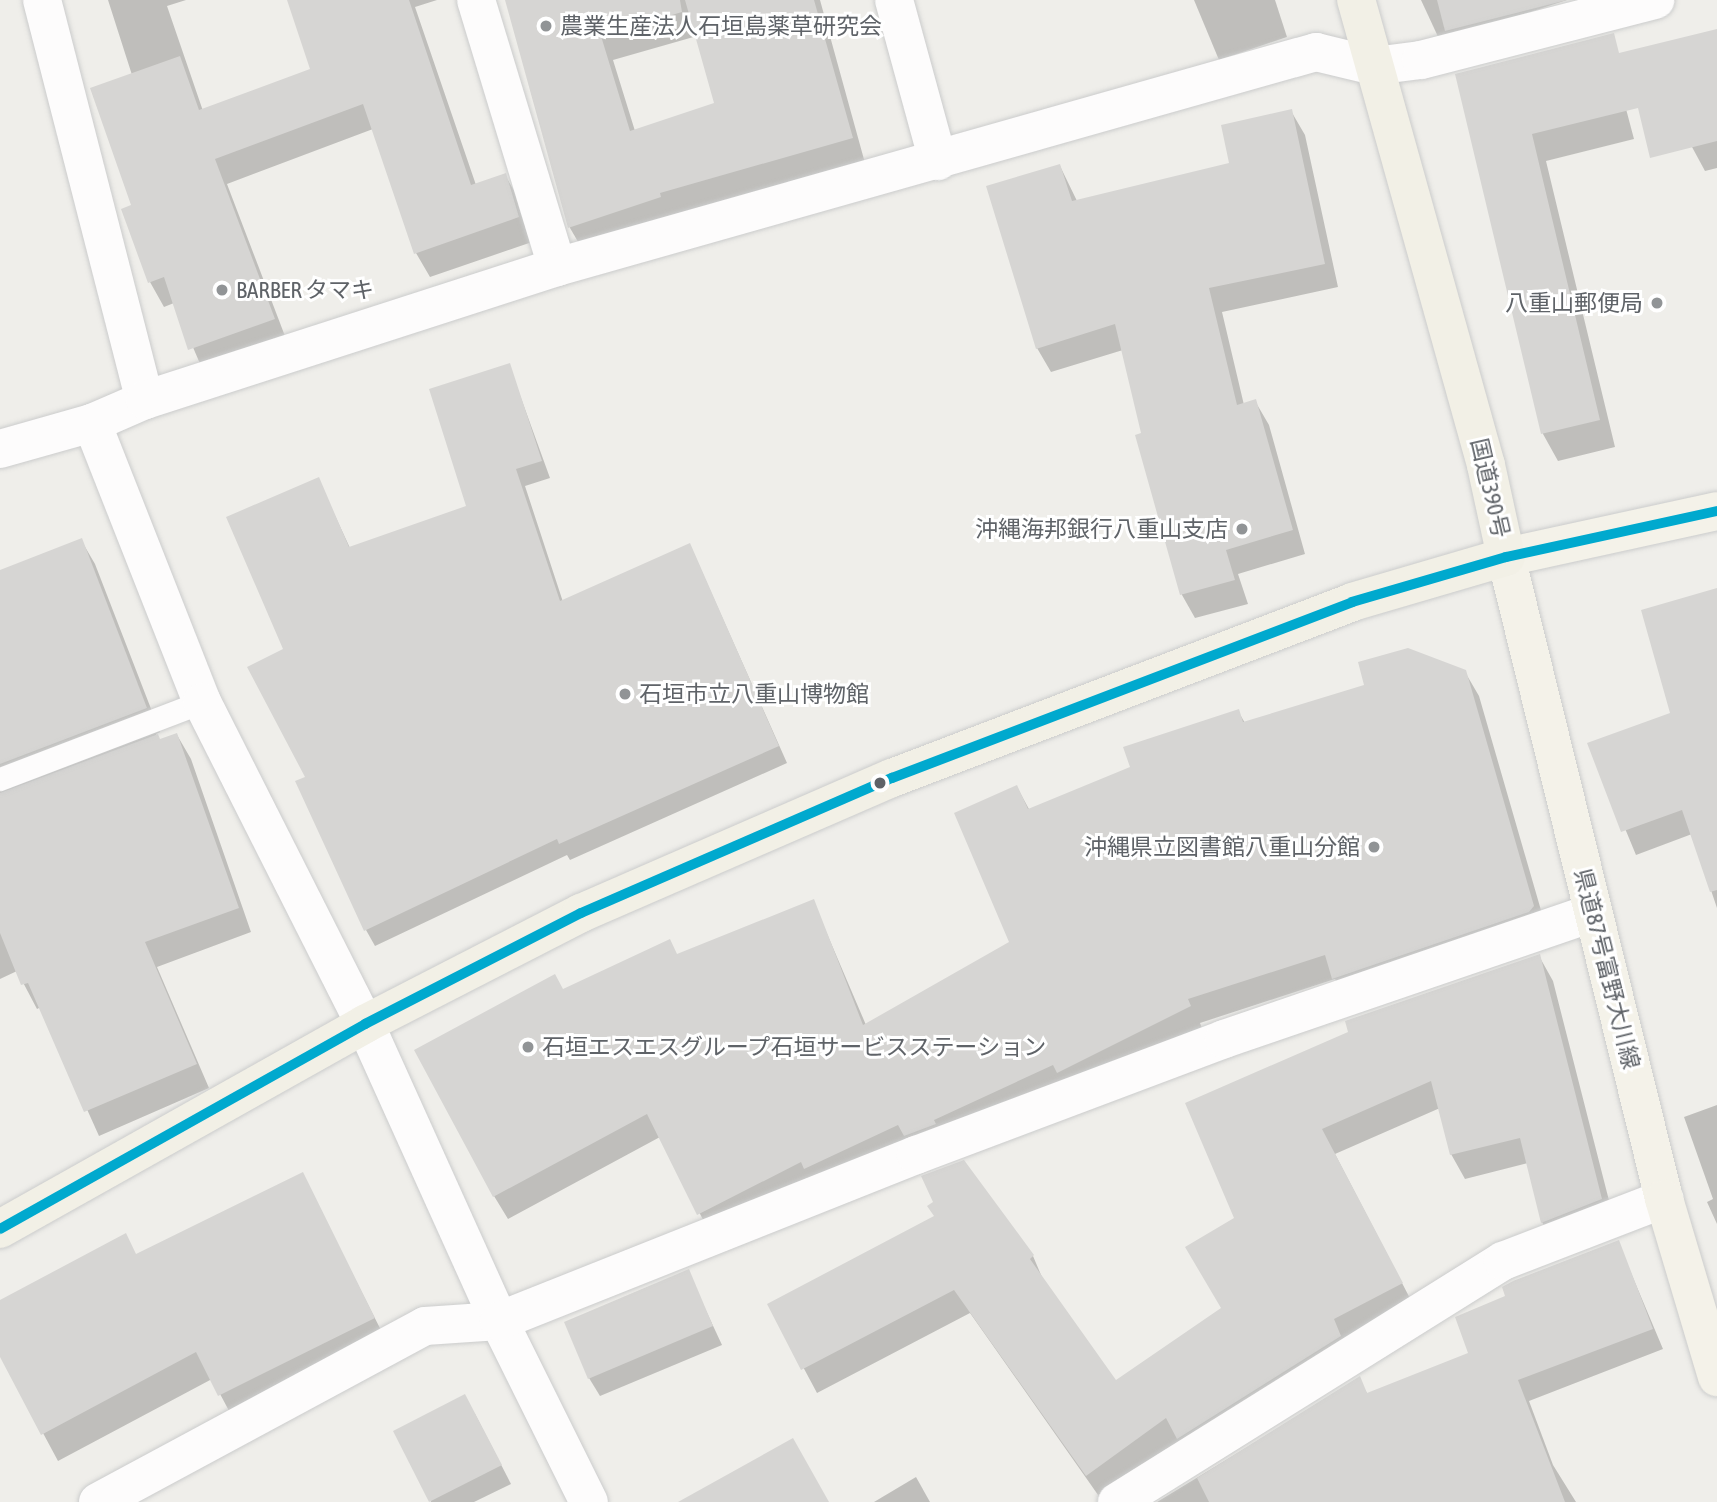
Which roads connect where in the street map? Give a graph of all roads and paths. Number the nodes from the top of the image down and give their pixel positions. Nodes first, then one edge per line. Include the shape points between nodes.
1 (42, 0) edge
2 (476, 0) edge
3 (894, 0) edge
4 (1356, 0) edge
5 (1654, 0) edge
6 (1374, 66) junction
7 (939, 161) junction
8 (557, 267) junction
9 (145, 400) junction
10 (92, 423) junction
11 (0, 449) edge
12 (1717, 512) edge
13 (1506, 557) junction
14 (202, 702) junction
15 (0, 779) edge
16 (1593, 914) junction
17 (365, 1024) junction
18 (1664, 1199) junction
19 (0, 1229) edge
20 (499, 1321) junction
21 (1709, 1321) edge
22 (1717, 1377) edge
23 (98, 1502) edge
24 (589, 1502) edge
25 (1117, 1502) edge

1 - 9 street
2 - 8 street
3 - 7 street
4 - 6 highway, 国道390号
5 - 6 street via 1421,60
6 - 7 street via 1316,52
6 - 13 highway, 国道390号 via 1486,465
7 - 8 street
8 - 9 street
9 - 10 street
10 - 11 street
10 - 14 street
12 - 13 main road
13 - 16 main road, 県道87号富野大川線
13 - 17 highway, 国道390号 via 1352,602 892,778 581,913
14 - 15 lane
14 - 17 street
16 - 18 main road, 県道87号富野大川線
16 - 20 street via 1224,1039 903,1160
17 - 19 highway, 国道390号
17 - 20 street
18 - 21 main road, 県道87号富野大川線
18 - 25 street via 1503,1261
20 - 23 street via 425,1326
20 - 24 street
21 - 22 main road, 県道87号富野大川線

